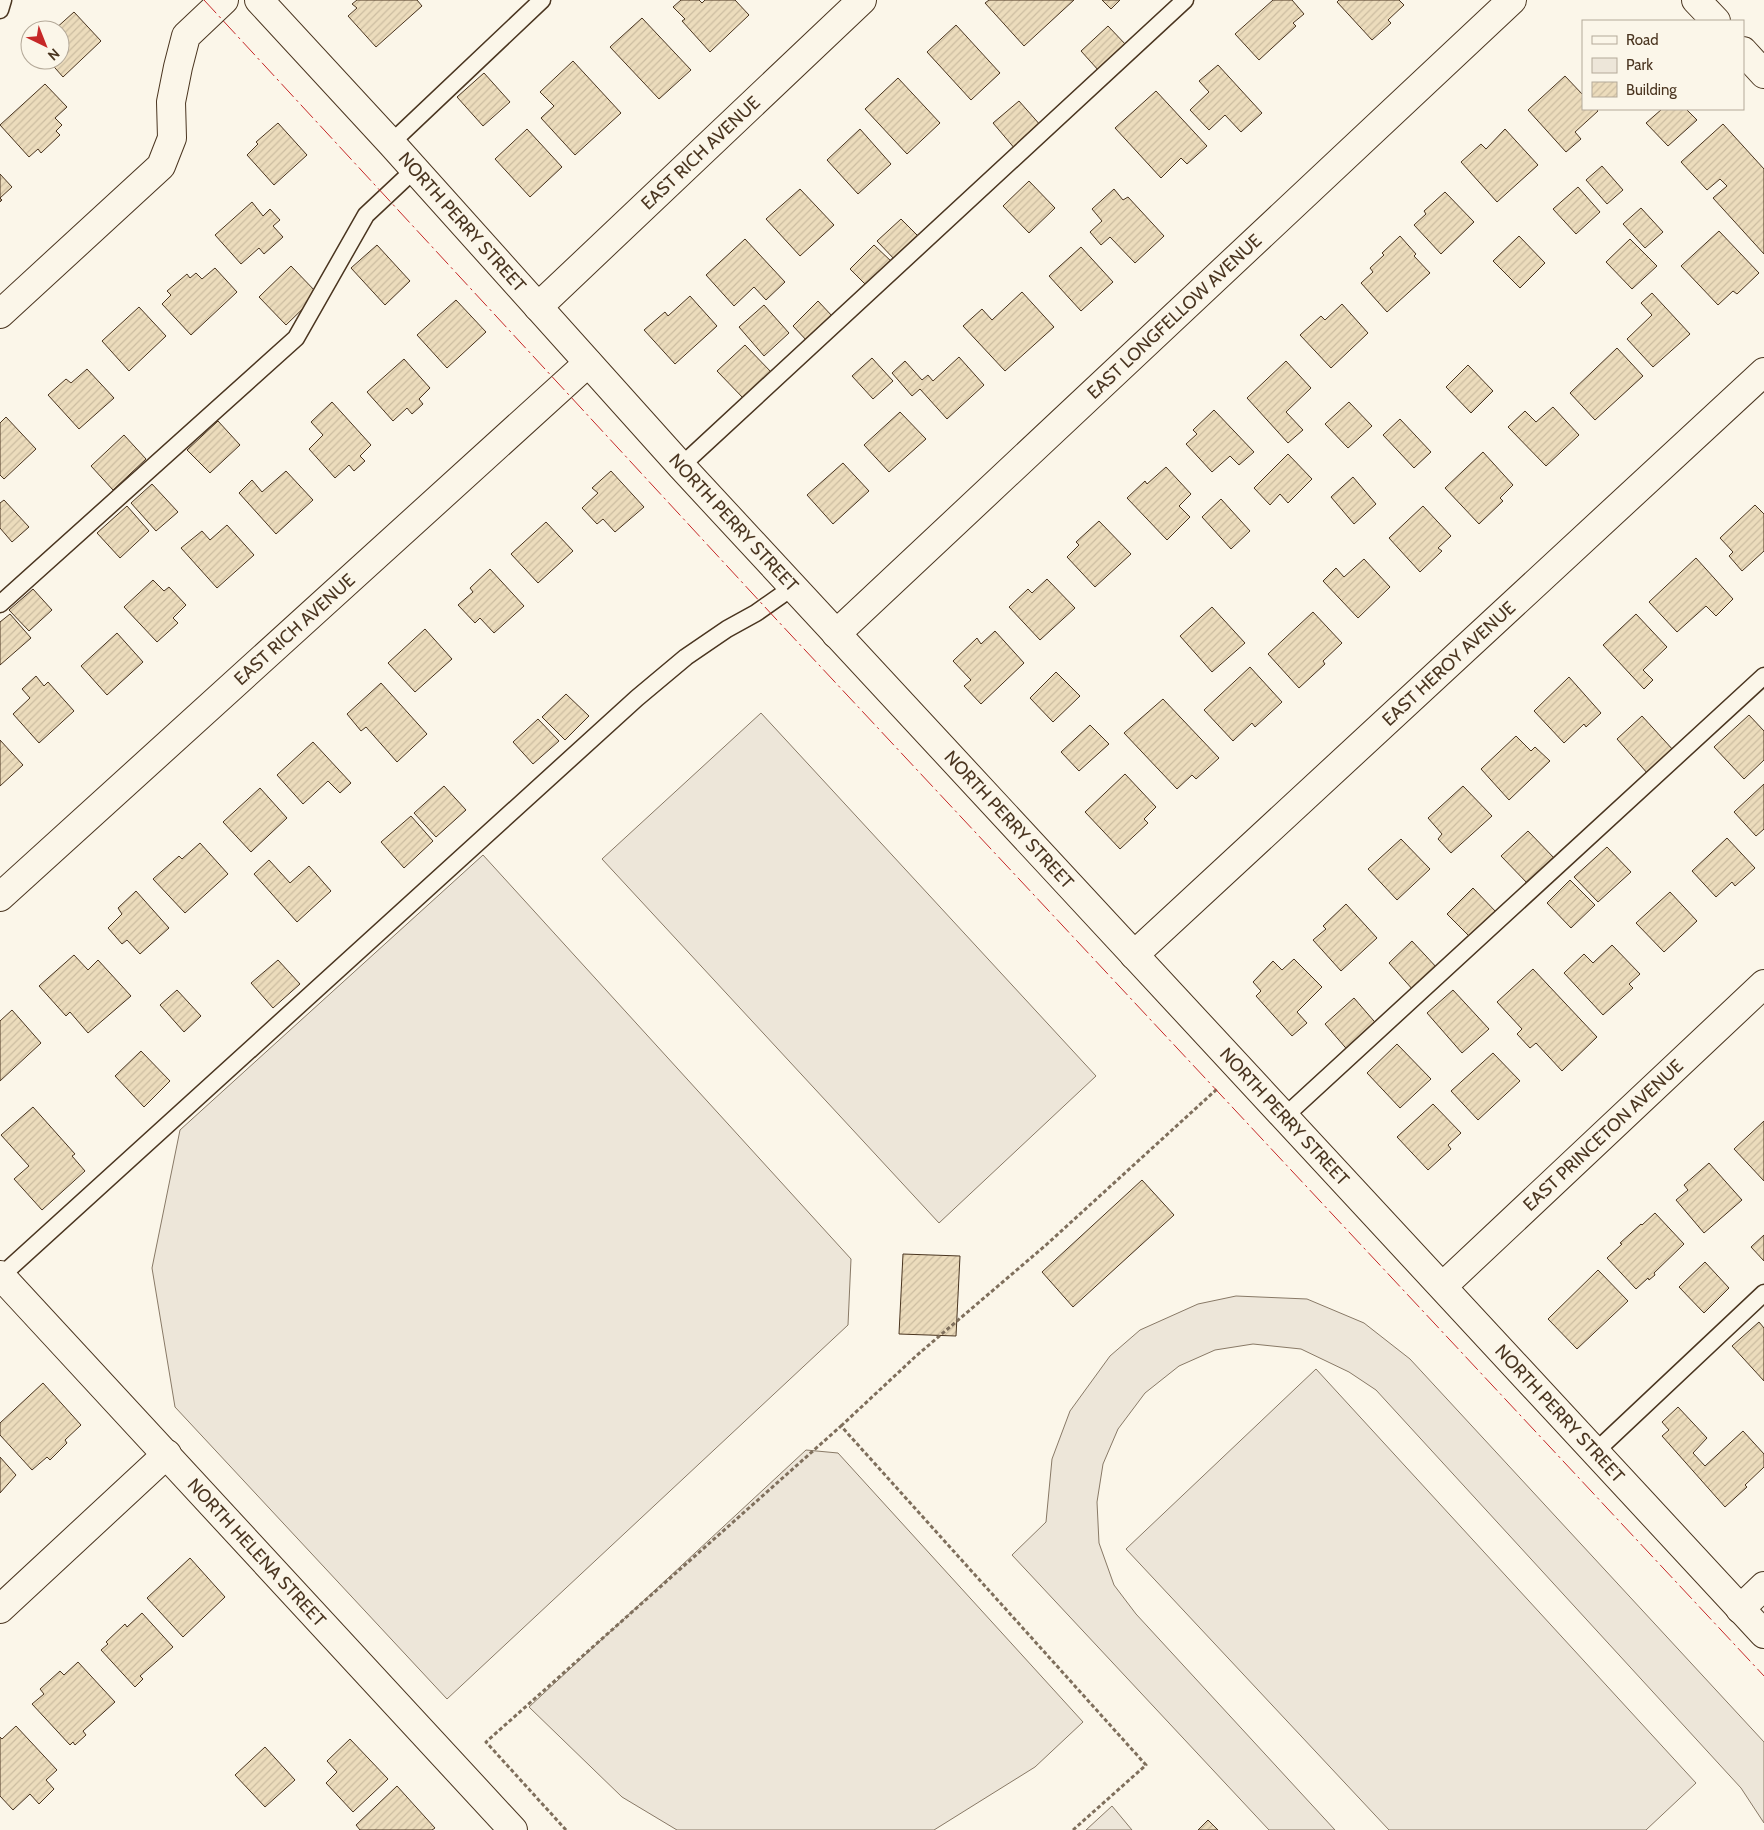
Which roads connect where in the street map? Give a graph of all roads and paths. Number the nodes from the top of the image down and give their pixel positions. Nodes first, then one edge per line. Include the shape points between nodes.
1 (3, 0) edge
2 (224, 0) edge
3 (259, 0) edge
4 (542, 0) edge
5 (862, 0) edge
6 (1185, 0) edge
7 (1512, 0) edge
8 (1696, 0) edge
9 (0, 10) edge
10 (1715, 20) edge
11 (1744, 51) edge
12 (1764, 74) edge
13 (391, 143) junction
14 (414, 170) junction
15 (538, 307) junction
16 (0, 314) edge
17 (588, 363) junction
18 (1764, 372) edge
19 (681, 466) junction
20 (793, 587) junction
21 (0, 604) edge
22 (836, 634) junction
23 (1764, 676) edge
24 (0, 897) edge
25 (1134, 955) junction
26 (1764, 984) edge
27 (1217, 1088) dead end
28 (1284, 1117) junction
29 (0, 1276) edge
30 (1443, 1286) junction
31 (1764, 1293) edge
32 (842, 1426) junction
33 (1595, 1452) junction
34 (167, 1454) junction
35 (1764, 1586) edge
36 (0, 1609) edge
37 (1740, 1609) junction
38 (1764, 1634) edge
39 (513, 1830) edge
40 (566, 1830) edge
41 (1073, 1830) edge

1 - 9 lane
2 - 16 street via 186,36 171,102 172,138 161,166
3 - 13 street, NORTH PERRY STREET
4 - 13 lane
5 - 15 street, EAST RICH AVENUE
6 - 19 lane
7 - 22 street, EAST LONGFELLOW AVENUE
8 - 10 street
11 - 12 street
13 - 14 street, NORTH PERRY STREET
14 - 15 street, NORTH PERRY STREET
14 - 21 lane via 366,215 296,338
15 - 17 street, NORTH PERRY STREET
17 - 19 street, NORTH PERRY STREET
17 - 24 street, EAST RICH AVENUE
18 - 25 street, EAST HEROY AVENUE
19 - 20 street, NORTH PERRY STREET
20 - 22 street, NORTH PERRY STREET
20 - 29 lane via 686,657 638,698
22 - 25 street, NORTH PERRY STREET
23 - 28 lane
25 - 28 street, NORTH PERRY STREET
26 - 30 street, EAST PRINCETON AVENUE
27 - 32 path
28 - 30 street, NORTH PERRY STREET
29 - 34 street, NORTH HELENA STREET
30 - 33 street, NORTH PERRY STREET
31 - 33 lane
32 - 40 path via 486,1742
32 - 41 path via 1146,1765
33 - 37 street, NORTH PERRY STREET
34 - 36 street
34 - 39 street, NORTH HELENA STREET
35 - 37 street
37 - 38 street, NORTH PERRY STREET

